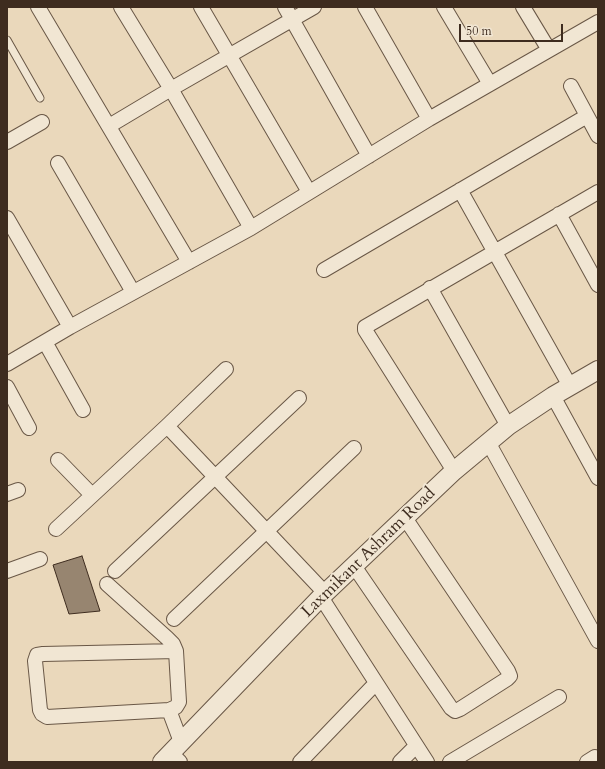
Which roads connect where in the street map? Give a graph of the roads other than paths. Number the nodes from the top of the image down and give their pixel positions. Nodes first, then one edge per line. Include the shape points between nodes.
1 (38, 7) edge
2 (121, 7) edge
3 (201, 7) edge
4 (285, 7) edge
5 (314, 7) edge
6 (365, 7) edge
7 (444, 7) edge
8 (523, 7) edge
9 (292, 20) junction
10 (598, 22) edge
11 (7, 40) edge
12 (549, 50) junction
13 (229, 55) junction
14 (490, 84) junction
15 (571, 86) dead end
16 (171, 89) junction
17 (40, 98) dead end
18 (587, 116) junction
19 (429, 119) junction
20 (42, 122) dead end
21 (109, 126) junction
22 (598, 136) edge
23 (7, 142) edge
24 (369, 156) junction
25 (58, 163) dead end
26 (460, 190) junction
27 (309, 192) junction
28 (598, 192) edge
29 (559, 214) junction
30 (7, 218) edge
31 (250, 228) junction
32 (494, 252) junction
33 (189, 262) junction
34 (324, 270) dead end
35 (598, 285) edge
36 (430, 288) junction
37 (133, 292) junction
38 (70, 327) junction
39 (45, 342) junction
40 (8, 360) edge
41 (226, 369) dead end
42 (598, 370) edge
43 (570, 386) junction
44 (7, 387) edge
45 (554, 396) junction
46 (299, 398) dead end
47 (83, 410) dead end
48 (167, 426) junction
49 (508, 426) junction
50 (29, 428) dead end
51 (488, 442) junction
52 (354, 448) dead end
53 (58, 460) dead end
54 (454, 471) junction
55 (215, 476) junction
56 (598, 478) edge
57 (92, 495) junction
58 (405, 518) junction
59 (56, 529) dead end
60 (266, 531) junction
61 (40, 560) dead end
62 (354, 566) junction
63 (7, 571) edge
64 (115, 571) dead end
65 (107, 584) dead end
66 (324, 596) junction
67 (174, 618) dead end
68 (598, 642) edge
69 (176, 651) junction
70 (376, 683) junction
71 (559, 697) dead end
72 (169, 710) junction
73 (416, 746) junction
74 (173, 755) edge
75 (300, 762) edge
76 (400, 762) edge
77 (427, 762) edge
78 (450, 762) edge

1 - 21 street
2 - 16 street
3 - 13 street
4 - 9 street
5 - 9 street
6 - 19 street
7 - 14 street
8 - 12 street
9 - 13 street
9 - 24 street
10 - 12 street
11 - 17 lane
12 - 14 street
13 - 16 street
13 - 27 street
14 - 19 street
15 - 18 street
16 - 21 street
16 - 31 street
18 - 22 street
18 - 26 street
19 - 24 street
20 - 23 street
21 - 33 street
24 - 27 street
25 - 37 street
26 - 32 street
26 - 34 street
27 - 31 street
28 - 29 street
29 - 32 street
29 - 35 street
30 - 38 street
31 - 33 street
32 - 36 street
32 - 43 street
33 - 37 street
36 - 49 street
36 - 54 street via 367,324 365,330
37 - 38 street
38 - 39 street
39 - 40 street
39 - 47 street
41 - 48 street
42 - 43 street, Laxmikant Ashram Road
43 - 45 street, Laxmikant Ashram Road
44 - 50 street
45 - 49 street, Laxmikant Ashram Road
45 - 56 street
46 - 55 street
48 - 55 street
48 - 57 street
49 - 51 street, Laxmikant Ashram Road
51 - 54 street, Laxmikant Ashram Road
51 - 68 street
52 - 60 street
53 - 57 street
54 - 58 street, Laxmikant Ashram Road
55 - 60 street
55 - 64 street
57 - 59 street
58 - 62 street, Laxmikant Ashram Road
58 - 62 street via 508,671 510,676 507,679 460,709 452,708
60 - 66 street
60 - 67 street
61 - 63 street
62 - 66 street, Laxmikant Ashram Road
65 - 69 street via 167,638
66 - 70 street
66 - 74 street, Laxmikant Ashram Road
69 - 72 street via 179,702 176,707
69 - 72 street via 43,654 37,655 35,660 40,710 48,717
70 - 73 street
70 - 75 street
71 - 78 street
72 - 74 street
73 - 76 street
73 - 77 street

